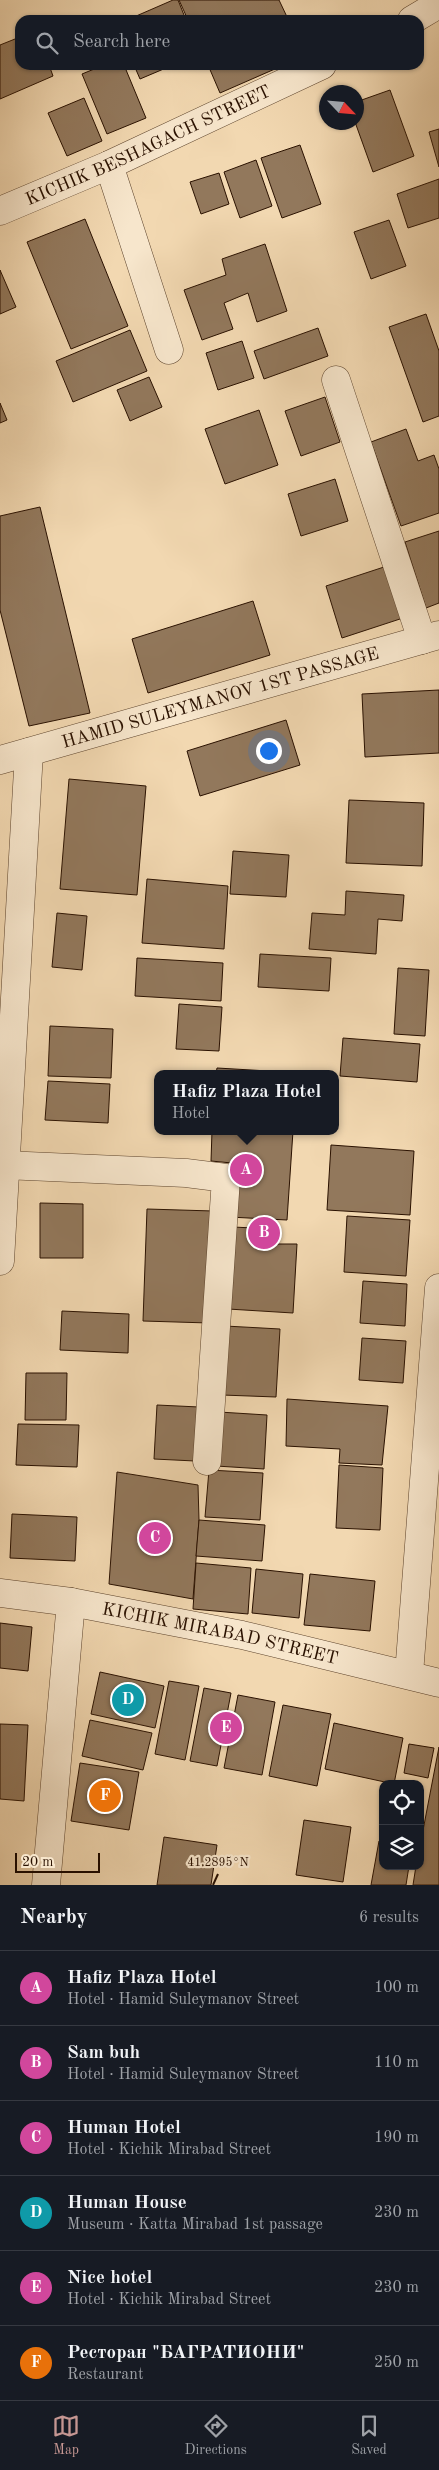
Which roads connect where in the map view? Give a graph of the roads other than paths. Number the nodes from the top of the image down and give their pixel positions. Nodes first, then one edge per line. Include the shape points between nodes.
1 (439, 4) edge
2 (420, 15) edge
3 (311, 70) edge
4 (109, 165) junction
5 (0, 211) edge
6 (169, 350) dead end
7 (336, 380) dead end
8 (431, 637) edge
9 (29, 752) junction
10 (0, 760) edge
11 (4, 1165) junction
12 (0, 1261) edge
13 (439, 1288) edge
14 (207, 1461) dead end
15 (0, 1593) edge
16 (71, 1602) junction
17 (409, 1674) junction
18 (439, 1683) edge
19 (46, 1885) edge

1 - 2 street
3 - 4 street, KICHIK BESHAGACH STREET
4 - 5 street, KICHIK BESHAGACH STREET
4 - 6 street
7 - 8 street
8 - 9 street, HAMID SULEYMANOV 1ST PASSAGE
9 - 10 street, HAMID SULEYMANOV 1ST PASSAGE
9 - 11 street
11 - 12 street
11 - 14 street via 186,1173 226,1178
13 - 17 street
15 - 16 street, KICHIK MIRABAD STREET
16 - 17 street, KICHIK MIRABAD STREET via 242,1635
16 - 19 street
17 - 18 street, KICHIK MIRABAD STREET

